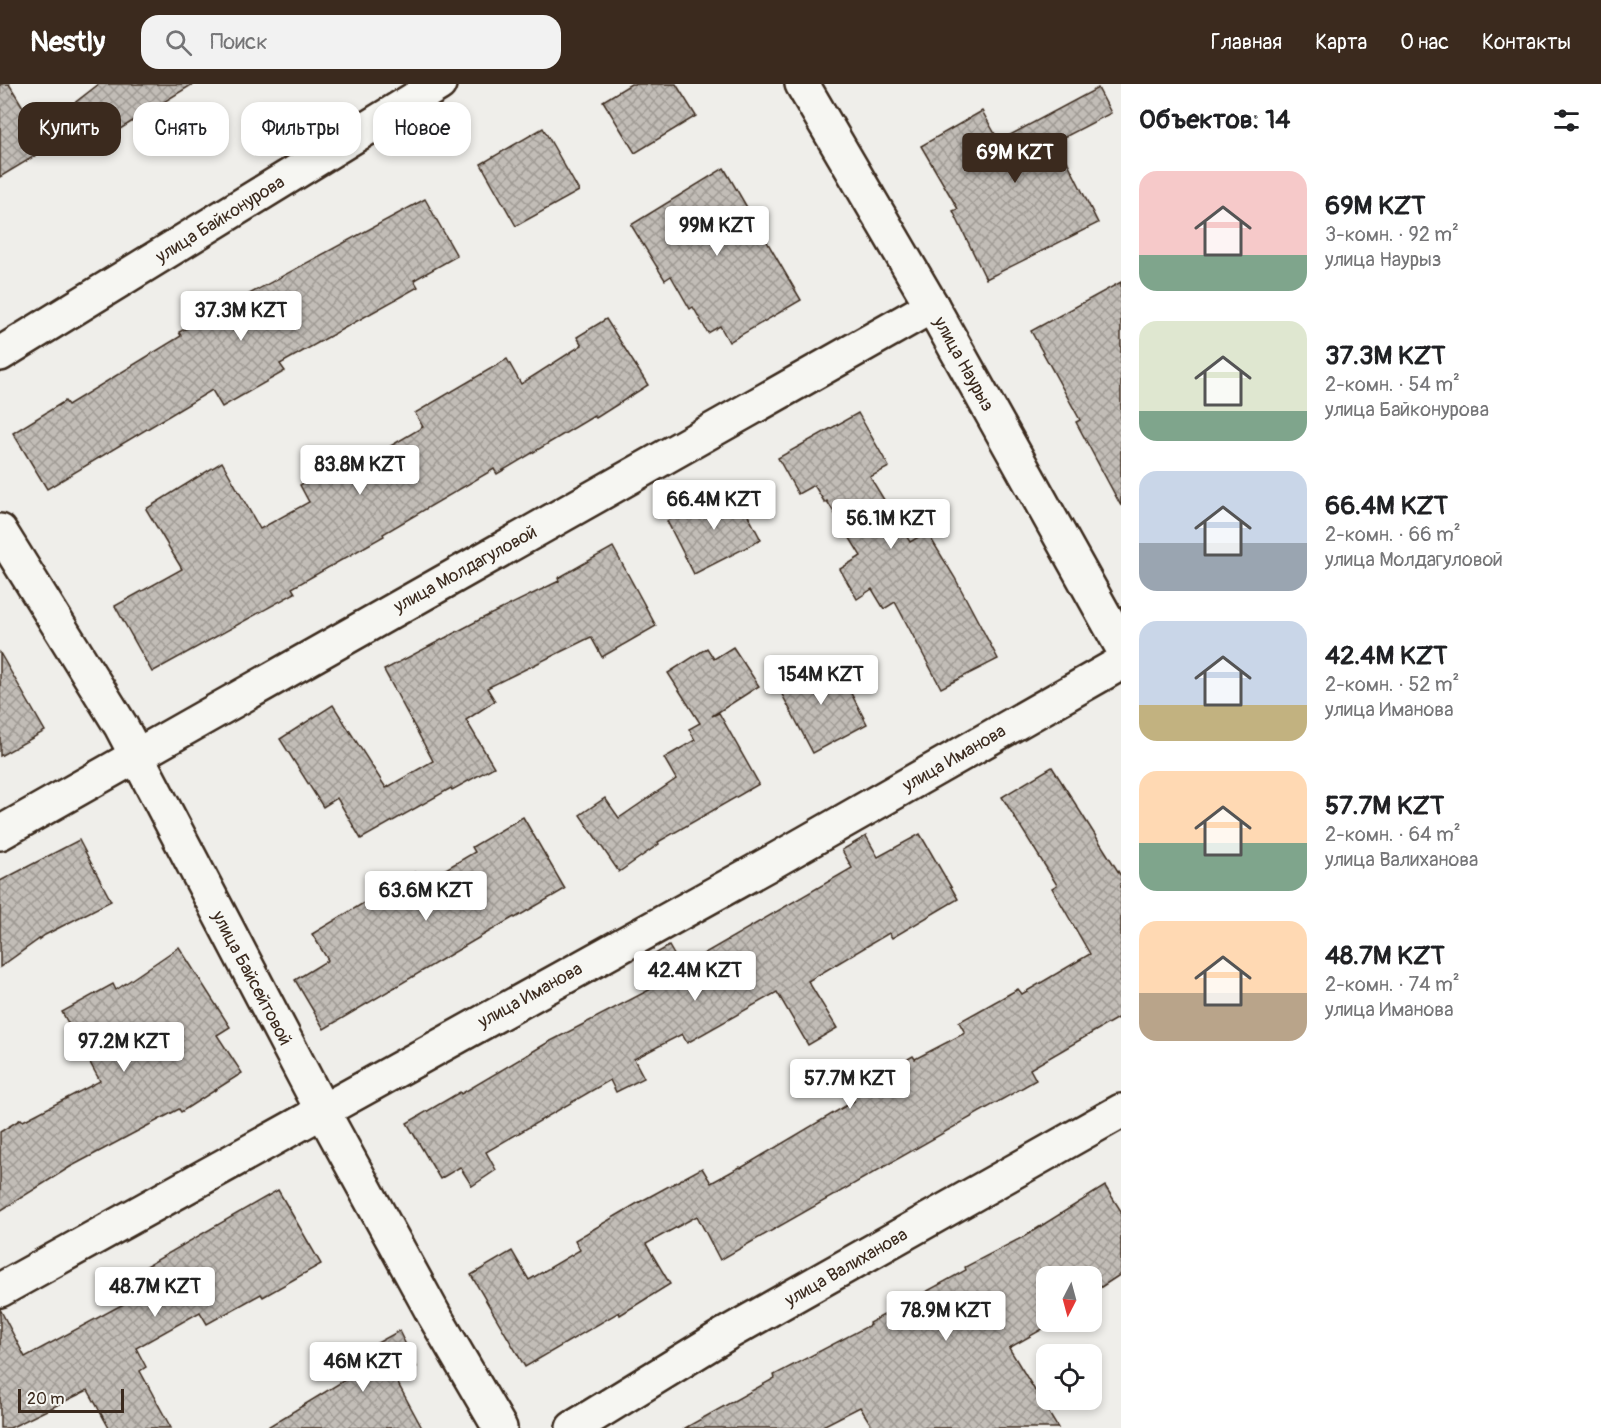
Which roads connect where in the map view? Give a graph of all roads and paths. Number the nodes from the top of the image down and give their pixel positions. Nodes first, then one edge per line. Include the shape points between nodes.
1 (440, 84) edge
2 (802, 84) edge
3 (932, 306) junction
4 (0, 354) edge
5 (0, 531) edge
6 (1121, 645) edge
7 (1121, 663) edge
8 (135, 756) junction
9 (0, 833) edge
10 (322, 1110) junction
11 (1121, 1111) edge
12 (0, 1290) edge
13 (500, 1428) edge
14 (573, 1428) edge

1 - 4 street, улица Байконурова
2 - 3 street, улица Наурыз
3 - 6 street, улица Наурыз
3 - 8 street, улица Молдагуловой
5 - 8 street, улица Байсейтовой via 121,726
7 - 10 street, улица Иманова via 774,861
8 - 9 street, улица Молдагуловой
8 - 10 street, улица Байсейтовой
10 - 12 street, улица Иманова
10 - 13 street, улица Байсейтовой
11 - 14 street, улица Валиханова via 726,1334

